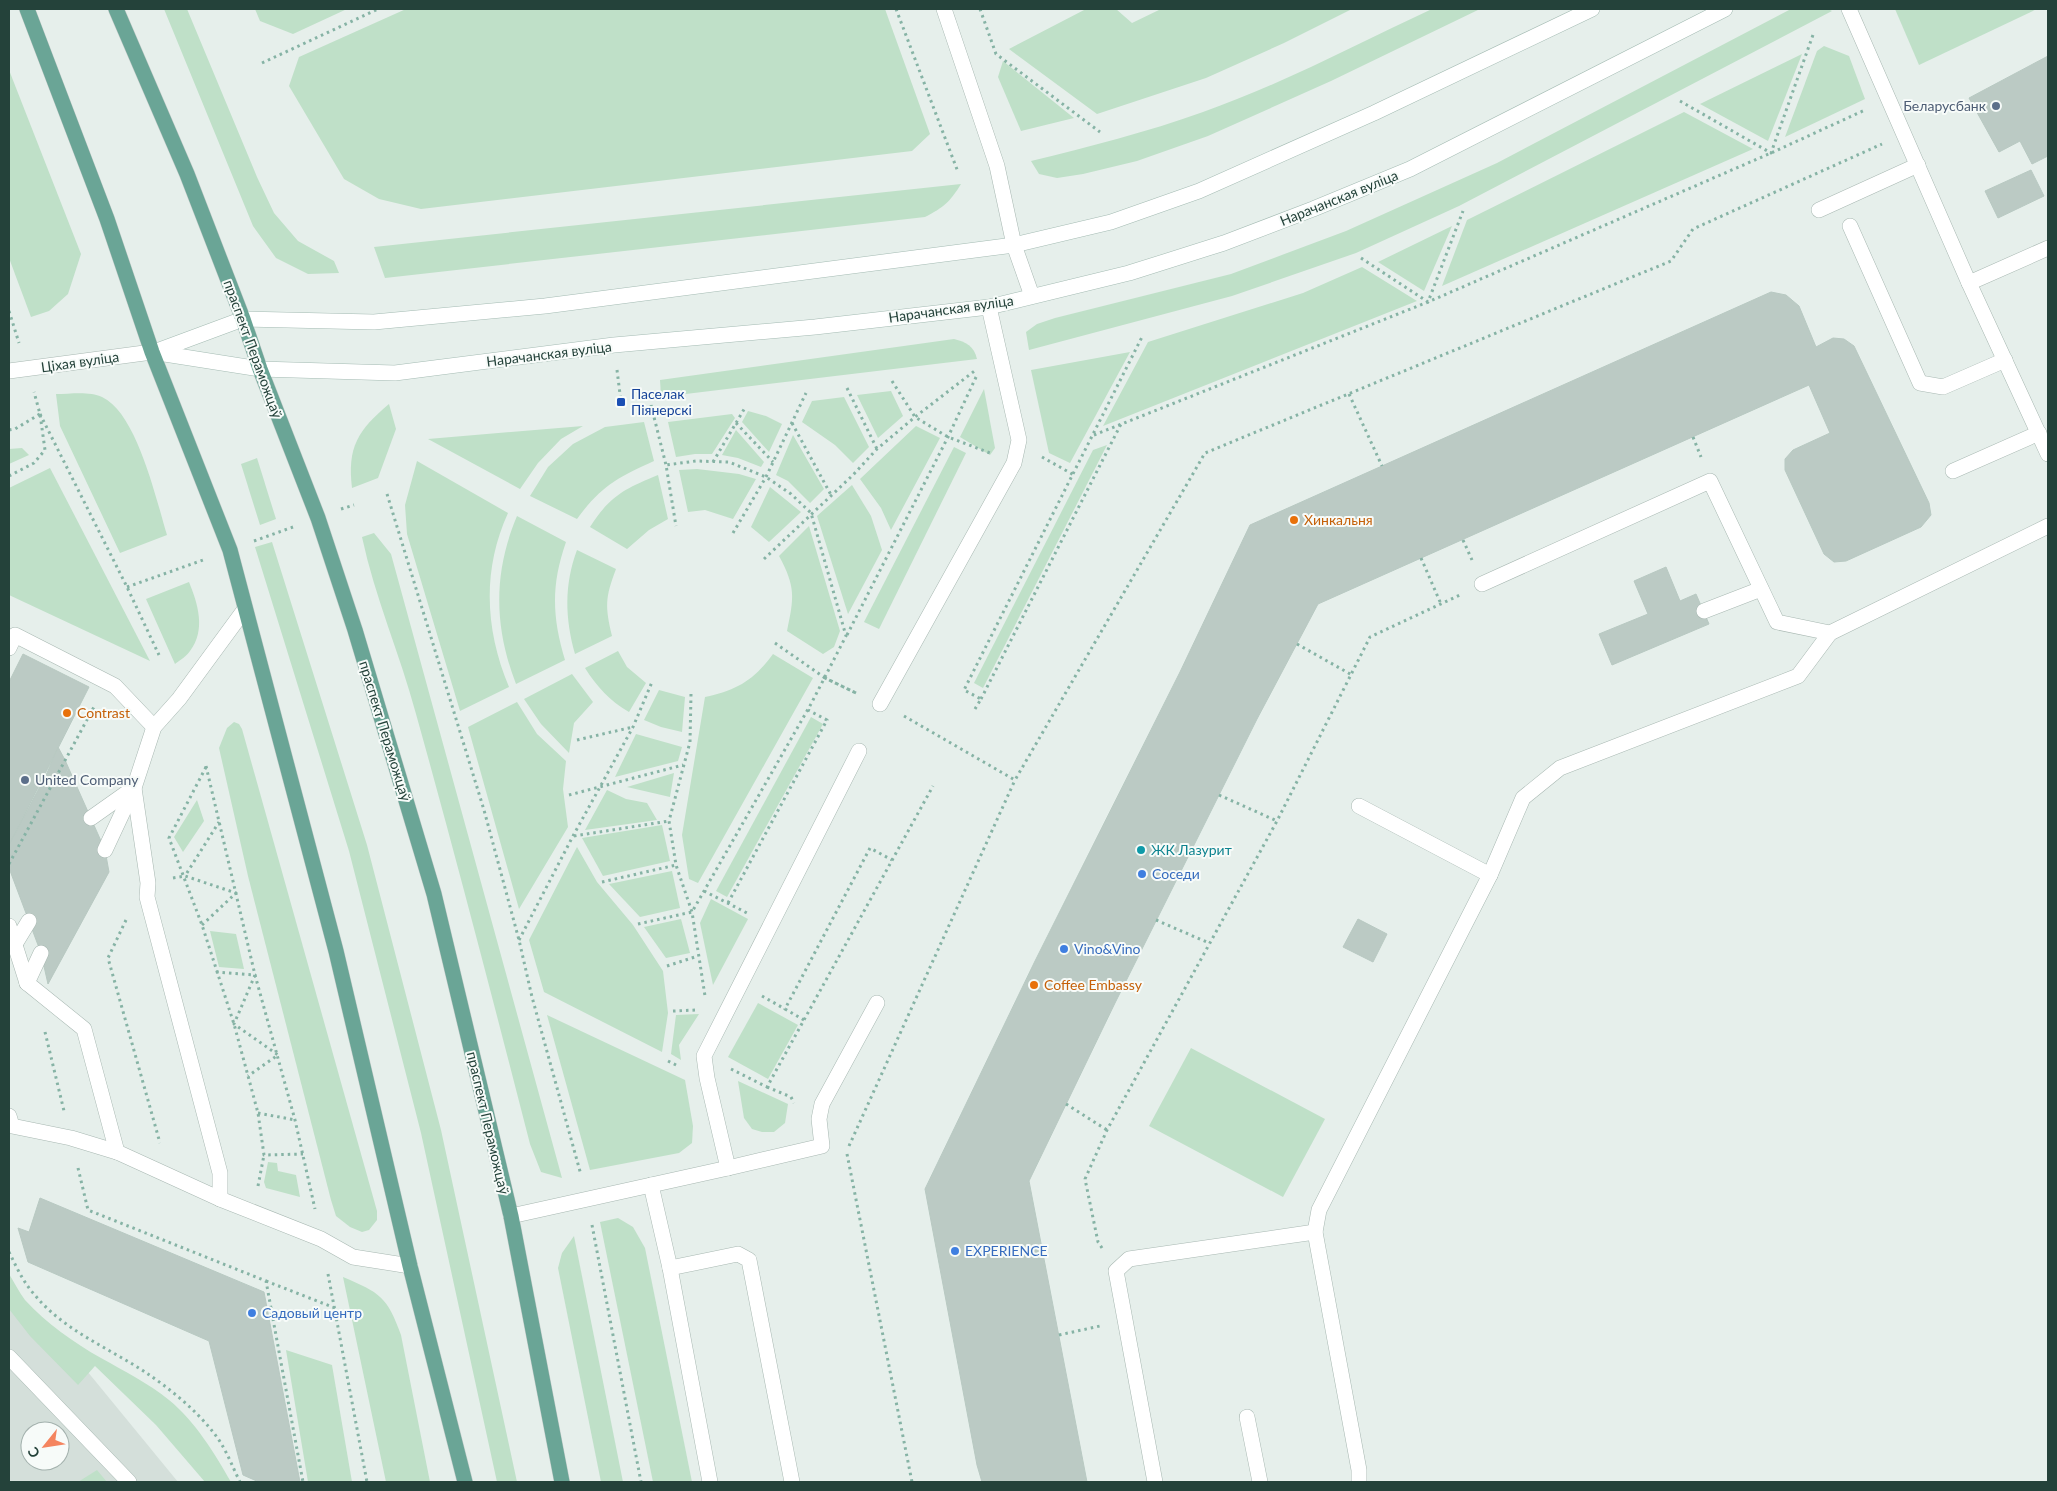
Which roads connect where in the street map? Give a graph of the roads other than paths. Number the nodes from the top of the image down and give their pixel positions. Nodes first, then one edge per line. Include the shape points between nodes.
1 (27, 9) edge
2 (116, 9) edge
3 (944, 9) edge
4 (1592, 9) edge
5 (1725, 9) edge
6 (1849, 9) edge
7 (1918, 165) junction
8 (1819, 210) dead end
9 (1850, 226) dead end
10 (1014, 245) junction
11 (2048, 248) edge
12 (1970, 282) junction
13 (1032, 296) junction
14 (989, 307) junction
15 (243, 319) junction
16 (152, 352) junction
17 (2005, 360) junction
18 (260, 369) junction
19 (9, 371) edge
20 (2039, 433) junction
21 (2048, 454) edge
22 (1953, 470) dead end
23 (2048, 526) edge
24 (1482, 584) road end
25 (1761, 589) junction
26 (245, 609) junction
27 (1704, 611) dead end
28 (1830, 633) junction
29 (9, 648) edge
30 (880, 704) dead end
31 (154, 727) junction
32 (860, 751) dead end
33 (134, 788) junction
34 (1359, 806) dead end
35 (91, 818) dead end
36 (105, 850) dead end
37 (1490, 875) junction
38 (29, 921) dead end
39 (9, 926) edge
40 (15, 944) junction
41 (41, 953) dead end
42 (28, 983) junction
43 (877, 1003) dead end
44 (9, 1116) edge
45 (117, 1152) junction
46 (728, 1168) junction
47 (651, 1185) junction
48 (220, 1199) junction
49 (511, 1216) junction
50 (1315, 1232) junction
51 (410, 1266) junction
52 (670, 1268) junction
53 (9, 1357) edge
54 (1247, 1417) dead end
55 (129, 1482) edge
56 (465, 1482) edge
57 (562, 1482) edge
58 (710, 1482) edge
59 (792, 1482) edge
60 (1155, 1482) edge
61 (1260, 1482) edge
62 (1359, 1482) edge

1 - 16 main road via 107,219
2 - 15 main road, праспект Пераможцаў via 187,174
3 - 10 main road via 996,166
4 - 10 main road via 1374,113 1199,191 1111,222
5 - 13 main road, Нарачанская вуліца via 1410,169 1224,243 1129,273
6 - 7 main road
7 - 8 main road
7 - 12 main road
9 - 17 main road via 1920,383 1942,387
10 - 13 main road
10 - 15 main road via 545,306 374,322
11 - 12 main road
12 - 17 main road
13 - 14 main road, Нарачанская вуліца
14 - 18 main road, Нарачанская вуліца via 614,346 395,373
14 - 30 main road via 1019,440 1014,462
15 - 16 main road
15 - 18 main road, праспект Пераможцаў
16 - 18 main road, Нарачанская вуліца
16 - 19 main road, Ціхая вуліца
16 - 26 main road via 230,550
17 - 20 main road
18 - 49 main road, праспект Пераможцаў via 338,576 434,894
20 - 21 main road
20 - 22 main road
23 - 28 main road
24 - 25 main road via 1710,481
25 - 27 main road
25 - 28 main road via 1777,622
26 - 31 main road via 179,699
26 - 51 main road via 336,951
28 - 37 main road via 1798,676 1560,768 1523,798
29 - 31 main road via 15,635 115,686
31 - 33 main road
32 - 46 main road via 704,1056
33 - 35 main road
33 - 36 main road
33 - 48 main road via 148,897 220,1173
34 - 37 main road
37 - 50 main road via 1319,1210
38 - 40 main road
39 - 40 main road
40 - 42 main road
41 - 42 main road
42 - 45 main road via 84,1030
43 - 46 main road via 822,1104 819,1118 822,1146
44 - 45 main road via 12,1126 71,1138
45 - 48 main road
46 - 47 main road
47 - 49 main road
47 - 52 main road
48 - 51 main road via 321,1239 353,1257
49 - 57 main road, праспект Пераможцаў
50 - 60 main road via 1129,1259 1116,1271
50 - 62 main road
51 - 56 main road
52 - 58 main road
52 - 59 main road via 738,1254 749,1260
53 - 55 main road
54 - 61 main road

